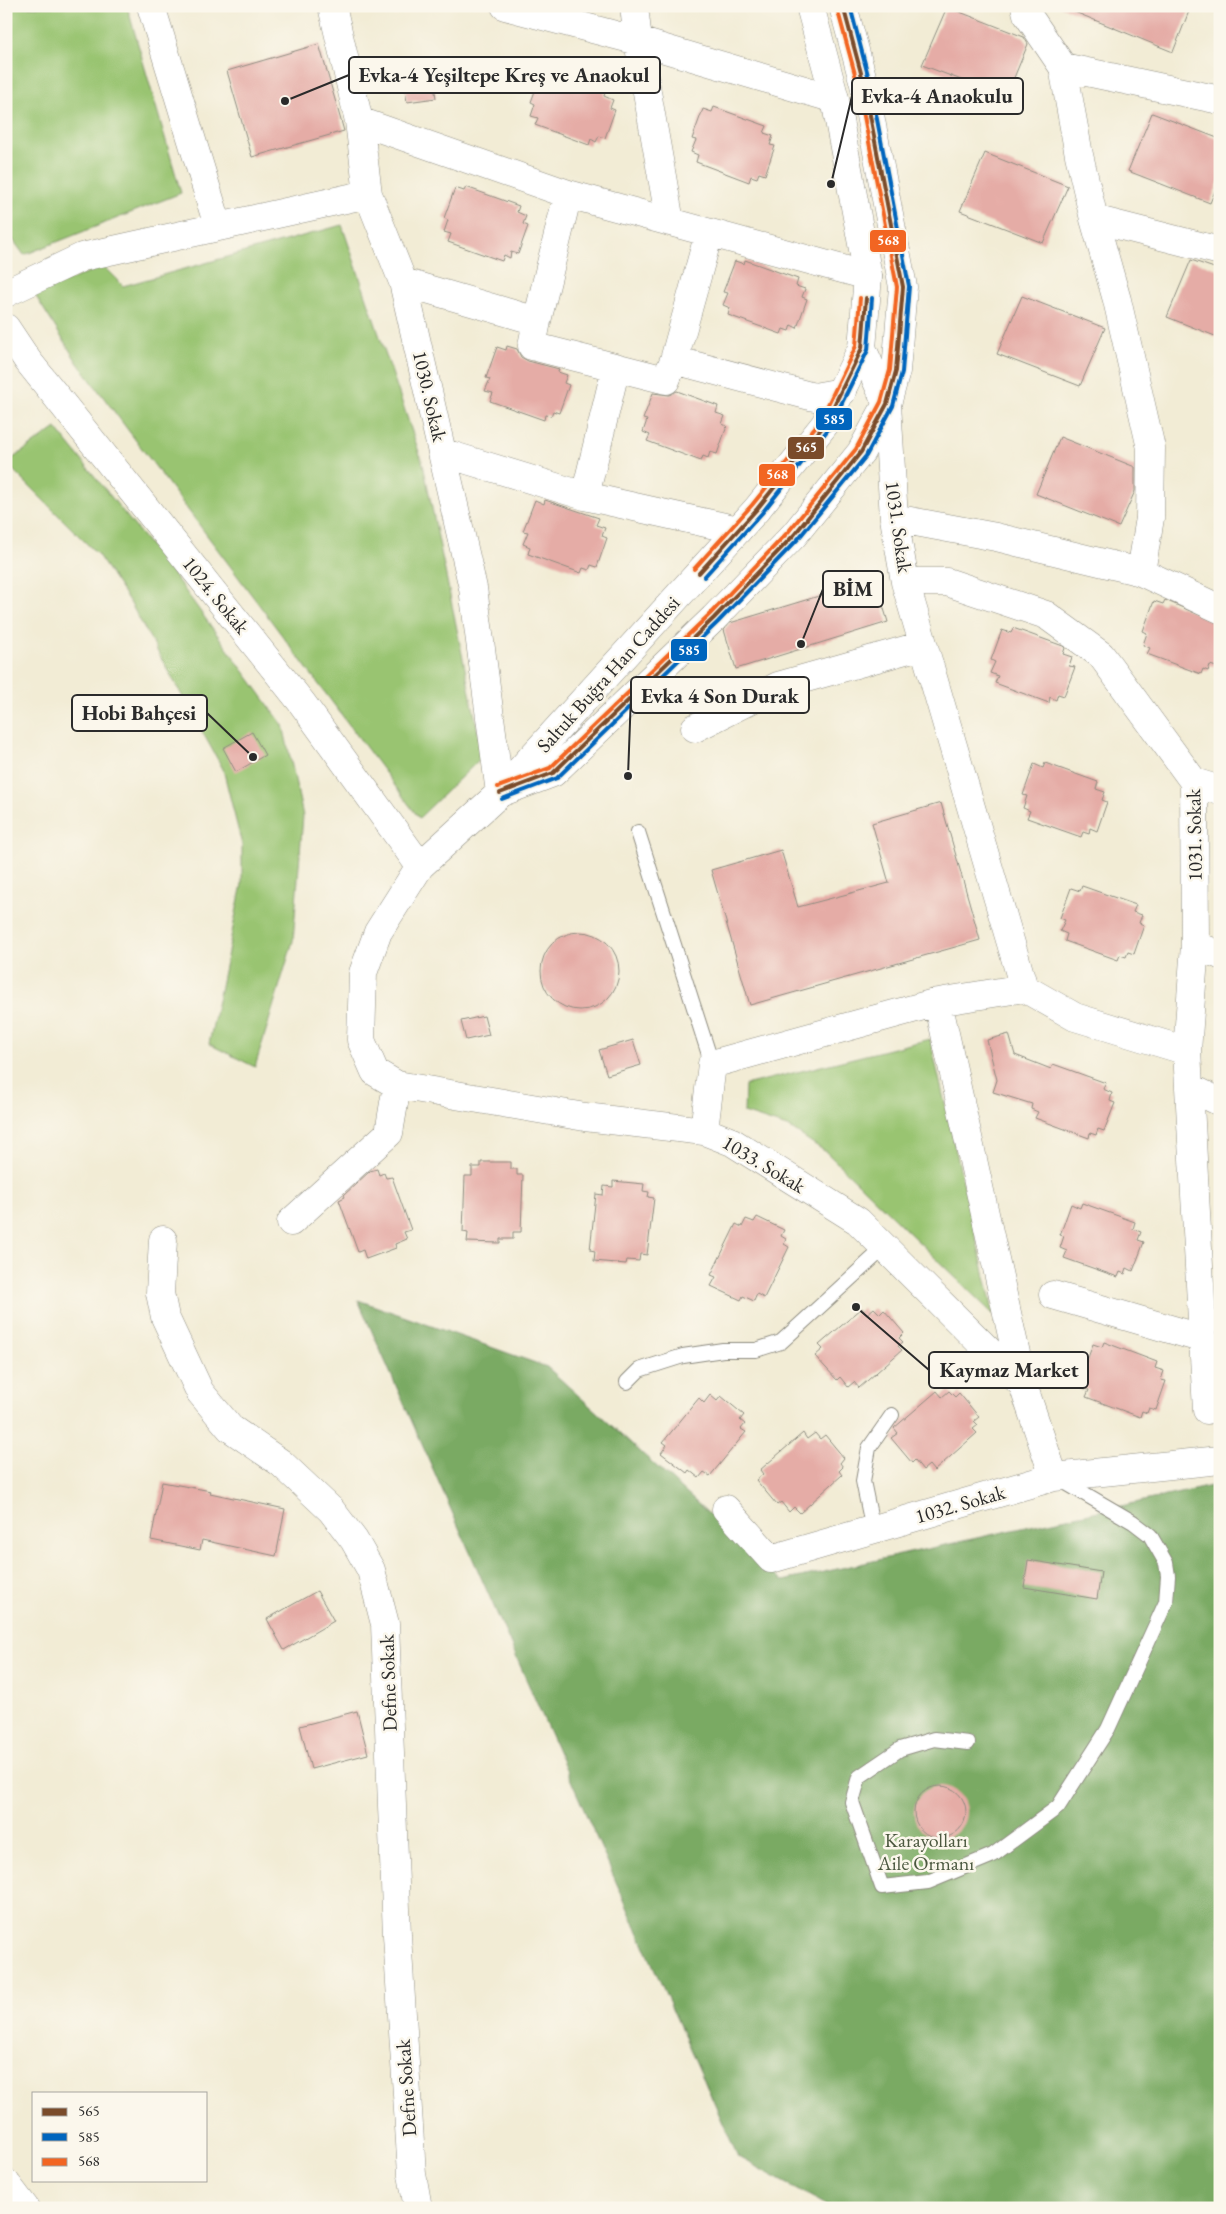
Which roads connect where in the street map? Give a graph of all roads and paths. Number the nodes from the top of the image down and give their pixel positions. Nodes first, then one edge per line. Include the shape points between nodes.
1 (151, 6) edge
2 (332, 6) edge
3 (505, 6) edge
4 (634, 6) edge
5 (810, 6) edge
6 (843, 6) edge
7 (1026, 6) edge
8 (638, 42) junction
9 (1063, 67) junction
10 (835, 99) junction
11 (1220, 100) edge
12 (359, 121) junction
13 (368, 194) junction
14 (568, 194) junction
15 (1094, 219) junction
16 (670, 222) junction
17 (218, 226) junction
18 (709, 233) junction
19 (1220, 251) edge
20 (868, 276) junction
21 (403, 282) junction
22 (6, 293) edge
23 (537, 321) junction
24 (6, 328) edge
25 (862, 348) junction
26 (674, 360) junction
27 (616, 367) junction
28 (842, 392) junction
29 (887, 404) junction
30 (444, 453) junction
31 (585, 496) junction
32 (894, 518) junction
33 (738, 530) junction
34 (1141, 572) junction
35 (906, 582) junction
36 (1220, 609) edge
37 (923, 645) junction
38 (696, 728) dead end
39 (1194, 782) junction
40 (1220, 790) edge
41 (500, 794) junction
42 (638, 832) dead end
43 (420, 866) junction
44 (1195, 945) junction
45 (1220, 955) edge
46 (1024, 988) junction
47 (938, 1002) junction
48 (1187, 1052) junction
49 (712, 1064) junction
50 (397, 1086) junction
51 (1190, 1088) junction
52 (1220, 1102) edge
53 (704, 1131) junction
54 (291, 1222) dead end
55 (1209, 1233) edge
56 (163, 1240) dead end
57 (885, 1247) junction
58 (1053, 1295) dead end
59 (1204, 1339) junction
60 (627, 1382) dead end
61 (1023, 1385) junction
62 (1207, 1410) dead end
63 (892, 1416) dead end
64 (1220, 1460) edge
65 (1054, 1477) junction
66 (726, 1509) dead end
67 (873, 1530) junction
68 (968, 1743) dead end
69 (6, 2183) edge
70 (25, 2208) edge
71 (418, 2208) edge

1 - 17 street
2 - 12 street, 1030. Sokak
3 - 8 street
4 - 8 street
5 - 10 street, Saltuk Buğra Han Caddesi
6 - 29 street, Saltuk Buğra Han Caddesi via 864,84 903,287 896,371
7 - 9 street via 1027,14
8 - 10 street
8 - 16 street
9 - 11 street
9 - 15 street
10 - 20 street, Saltuk Buğra Han Caddesi
12 - 13 street, 1030. Sokak
12 - 14 street
13 - 17 street
13 - 21 street, 1030. Sokak
14 - 16 street
14 - 23 street
15 - 19 street
15 - 34 street via 1117,300 1151,448 1150,518
16 - 18 street
17 - 22 street via 82,257
18 - 20 street
18 - 26 street
20 - 25 street, Saltuk Buğra Han Caddesi
21 - 23 street
21 - 30 street, 1030. Sokak
23 - 27 street via 532,346
24 - 43 street, 1024. Sokak via 28,361 302,703
25 - 28 street, Saltuk Buğra Han Caddesi
25 - 29 street, 1031. Sokak
26 - 27 street via 666,380
26 - 28 street via 814,397
27 - 31 street
28 - 33 street, Saltuk Buğra Han Caddesi via 825,424
29 - 32 street, 1031. Sokak
29 - 41 street, Saltuk Buğra Han Caddesi via 855,460 794,535 714,618 554,773
30 - 31 street
30 - 41 street, 1030. Sokak via 473,588
31 - 33 street
32 - 34 street via 996,537
32 - 35 street, 1031. Sokak
33 - 41 street, Saltuk Buğra Han Caddesi
34 - 36 street
35 - 37 street
35 - 39 street, 1031. Sokak via 947,582 1046,615 1101,655
37 - 38 street via 778,686
37 - 46 street
39 - 40 street
39 - 44 street, 1031. Sokak
41 - 43 street
42 - 49 lane
43 - 50 street, 1033. Sokak via 378,932 363,973 361,1040 375,1072
44 - 45 street
44 - 48 street, 1031. Sokak
46 - 47 street
46 - 48 street via 1075,1017
47 - 49 street
47 - 61 street
48 - 51 street, 1031. Sokak
49 - 53 street
50 - 53 street, 1033. Sokak via 585,1117
50 - 54 street via 389,1133
51 - 52 street
51 - 55 street, 1031. Sokak
53 - 57 street, 1033. Sokak via 732,1142 858,1221
55 - 59 street, 1031. Sokak
56 - 71 street, Defne Sokak via 160,1293 165,1316 200,1392 230,1428 281,1463 332,1510 371,1570 386,1624 396,1935 412,2174
57 - 60 lane via 781,1342 756,1350 723,1350 683,1356 639,1370
57 - 61 street, 1033. Sokak
58 - 59 street
59 - 62 street, 1031. Sokak
61 - 65 street, 1033. Sokak
63 - 67 lane via 869,1448 863,1481
64 - 65 street, 1032. Sokak
65 - 67 street, 1032. Sokak
65 - 68 lane via 1150,1535 1166,1563 1166,1602 1114,1720 1058,1807 993,1855 928,1882 882,1887 852,1802 859,1777 900,1748 934,1739
66 - 67 street, 1032. Sokak via 771,1559
69 - 70 street

